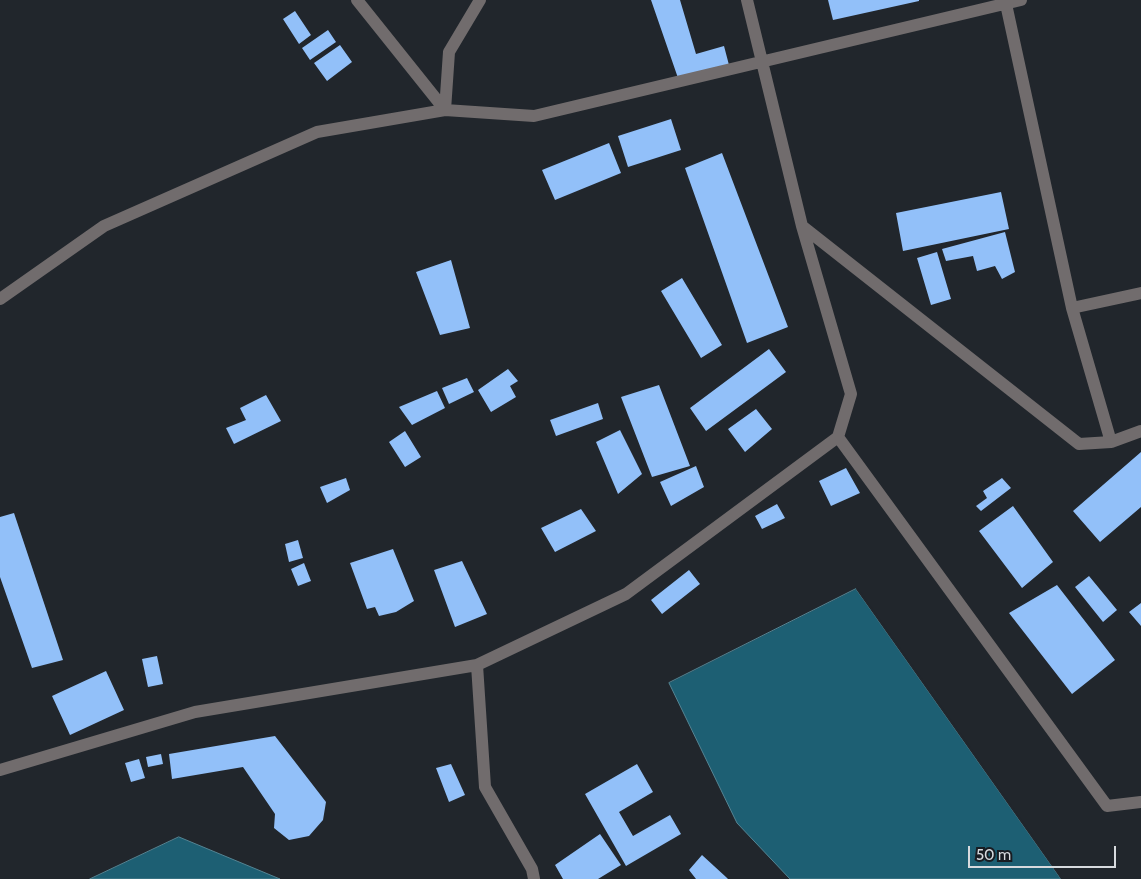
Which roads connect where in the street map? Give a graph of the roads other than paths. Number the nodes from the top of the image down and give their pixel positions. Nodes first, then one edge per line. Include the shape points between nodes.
1 (357, 0) edge
2 (480, 0) edge
3 (747, 0) edge
4 (1021, 0) edge
5 (1006, 4) junction
6 (762, 62) junction
7 (445, 110) junction
8 (802, 226) junction
9 (1141, 293) edge
10 (0, 299) edge
11 (1072, 308) junction
12 (1141, 431) edge
13 (838, 437) junction
14 (1112, 442) junction
15 (477, 665) junction
16 (0, 770) edge
17 (1141, 802) edge
18 (534, 879) edge

1 - 7 street
2 - 7 street via 449,52
3 - 6 street
4 - 5 street
5 - 6 street
5 - 11 street
6 - 7 street via 534,116
6 - 8 street
7 - 10 street via 317,132 104,226
8 - 13 street via 851,394
8 - 14 street via 1079,444
9 - 11 street
11 - 14 street
12 - 14 street
13 - 15 street via 626,594
13 - 17 street via 1108,806
15 - 16 street via 195,712
15 - 18 street via 485,787 532,869

